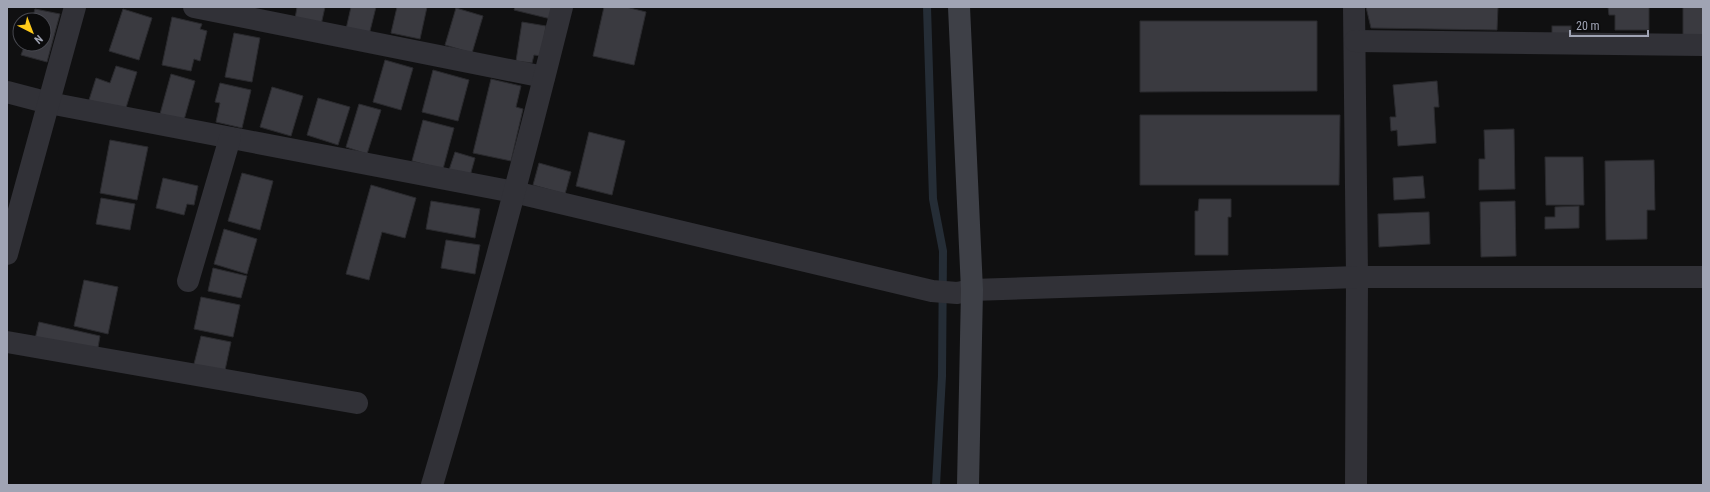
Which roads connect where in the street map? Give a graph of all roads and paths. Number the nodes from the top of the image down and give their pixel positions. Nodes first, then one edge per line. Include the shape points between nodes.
1 (75, 7) edge
2 (194, 7) edge
3 (562, 7) edge
4 (959, 7) edge
5 (1354, 7) edge
6 (1355, 41) junction
7 (1703, 45) edge
8 (544, 76) junction
9 (7, 92) edge
10 (49, 103) junction
11 (230, 138) junction
12 (514, 192) junction
13 (7, 254) edge
14 (1703, 276) edge
15 (1357, 277) junction
16 (188, 281) dead end
17 (964, 291) junction
18 (7, 342) edge
19 (357, 403) dead end
20 (432, 485) edge
21 (968, 485) edge
22 (1356, 485) edge

1 - 10 street
2 - 8 street
3 - 8 street
4 - 17 street
5 - 6 street
6 - 7 street
6 - 15 street
8 - 12 street
9 - 10 street
10 - 11 street
10 - 13 street
11 - 12 street
11 - 16 street
12 - 17 street via 932,291
12 - 20 street
14 - 15 street
15 - 17 street
15 - 22 street
17 - 21 street
18 - 19 street

